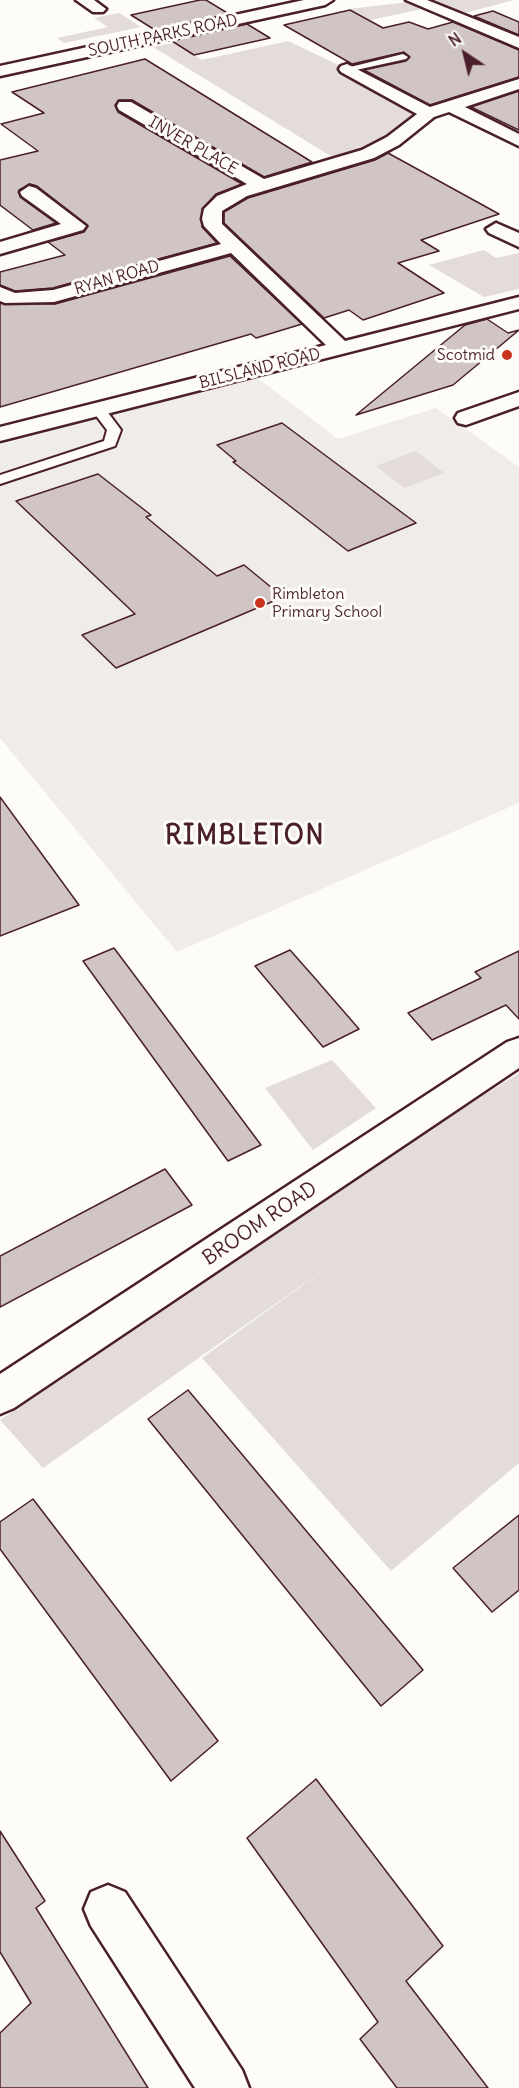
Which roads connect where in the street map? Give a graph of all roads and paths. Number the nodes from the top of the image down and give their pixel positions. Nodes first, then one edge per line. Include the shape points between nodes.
1 (84, 0) edge
2 (325, 0) edge
3 (414, 0) edge
4 (98, 9) dead end
5 (519, 43) edge
6 (403, 57) dead end
7 (347, 69) joint
8 (0, 71) edge
9 (519, 84) edge
10 (125, 106) dead end
11 (450, 106) junction
12 (428, 114) junction
13 (519, 141) edge
14 (261, 185) junction
15 (29, 192) dead end
16 (496, 229) dead end
17 (519, 241) edge
18 (234, 246) junction
19 (0, 248) edge
20 (0, 293) edge
21 (519, 303) edge
22 (341, 348) junction
23 (519, 399) edge
24 (98, 409) junction
25 (466, 418) dead end
26 (0, 434) edge
27 (0, 480) edge
28 (519, 1051) edge
29 (0, 1396) edge
30 (108, 1909) dead end
31 (224, 2088) edge

1 - 4 street
2 - 8 street, SOUTH PARKS ROAD
3 - 5 street
6 - 7 lane
7 - 12 street
9 - 11 street
10 - 14 street, INVER PLACE
11 - 12 street
11 - 13 street
12 - 14 street via 393,141 368,154
14 - 18 street via 224,200 213,209 214,226
15 - 19 street via 76,226
16 - 17 street
18 - 20 street, RYAN ROAD via 54,296 12,299
18 - 22 street
21 - 22 street, BILSLAND ROAD
22 - 24 street, BILSLAND ROAD
23 - 25 street
24 - 26 street, BILSLAND ROAD
24 - 27 lane via 114,430 110,443
28 - 29 street, BROOM ROAD
30 - 31 street

